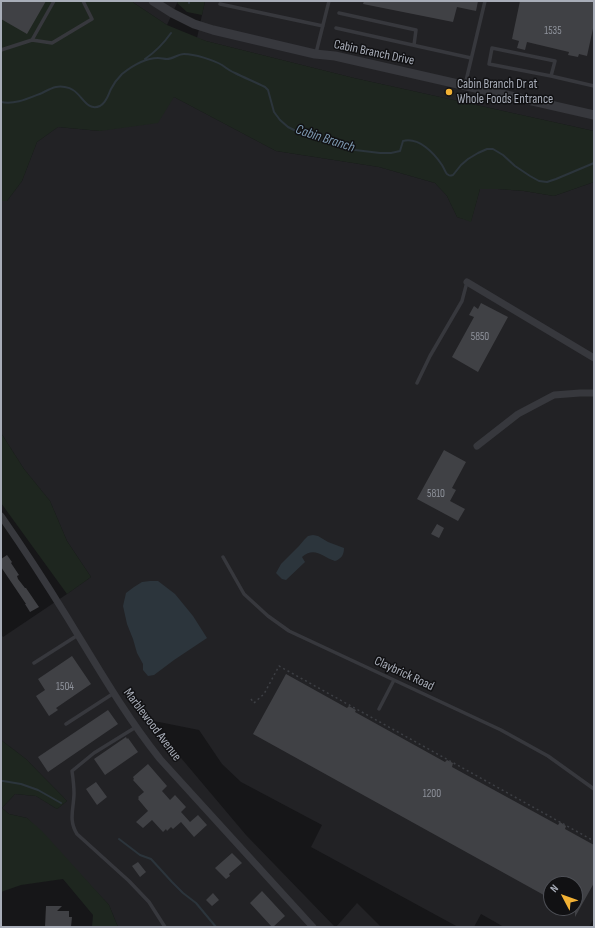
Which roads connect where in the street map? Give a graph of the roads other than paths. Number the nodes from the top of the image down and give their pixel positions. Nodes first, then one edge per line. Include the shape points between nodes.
1 (54, 1) edge
2 (84, 1) edge
3 (153, 1) edge
4 (329, 1) edge
5 (485, 1) edge
6 (164, 4) edge
7 (220, 4) dead end
8 (339, 13) dead end
9 (323, 26) junction
10 (336, 28) dead end
11 (32, 40) junction
12 (414, 45) junction
13 (1, 50) edge
14 (315, 54) junction
15 (471, 58) junction
16 (551, 76) junction
17 (464, 86) junction
18 (594, 86) edge
19 (594, 115) edge
20 (468, 282) joint
21 (594, 358) edge
22 (417, 383) dead end
23 (594, 393) edge
24 (477, 446) dead end
25 (1, 516) edge
26 (223, 558) dead end
27 (78, 635) junction
28 (34, 663) dead end
29 (394, 680) junction
30 (114, 693) junction
31 (379, 709) dead end
32 (66, 724) dead end
33 (136, 727) junction
34 (594, 789) edge
35 (165, 927) edge
36 (313, 927) edge

1 - 11 lane
2 - 11 lane via 92,19 52,43
3 - 6 street, Cabin Branch Drive
4 - 9 lane
5 - 15 lane
6 - 14 street, Cabin Branch Drive via 186,21 213,30
7 - 9 lane
8 - 12 lane via 416,30
9 - 14 lane
10 - 12 lane
11 - 13 lane
12 - 15 lane
14 - 17 street, Cabin Branch Drive via 335,56
15 - 17 lane
16 - 16 lane via 555,61 492,48 489,64
16 - 18 lane
17 - 19 street, Cabin Branch Drive
20 - 21 street
20 - 22 lane via 462,301
23 - 24 street via 554,395 518,414
25 - 27 street, Marblewood Avenue
26 - 29 lane, Claybrick Road via 244,594 268,616 290,631
27 - 28 lane
27 - 30 street, Marblewood Avenue
29 - 31 lane
29 - 34 lane, Claybrick Road via 542,752
30 - 32 lane
30 - 33 street, Marblewood Avenue
33 - 35 lane via 94,753 72,771 73,828 149,902
33 - 36 street, Marblewood Avenue via 160,759

